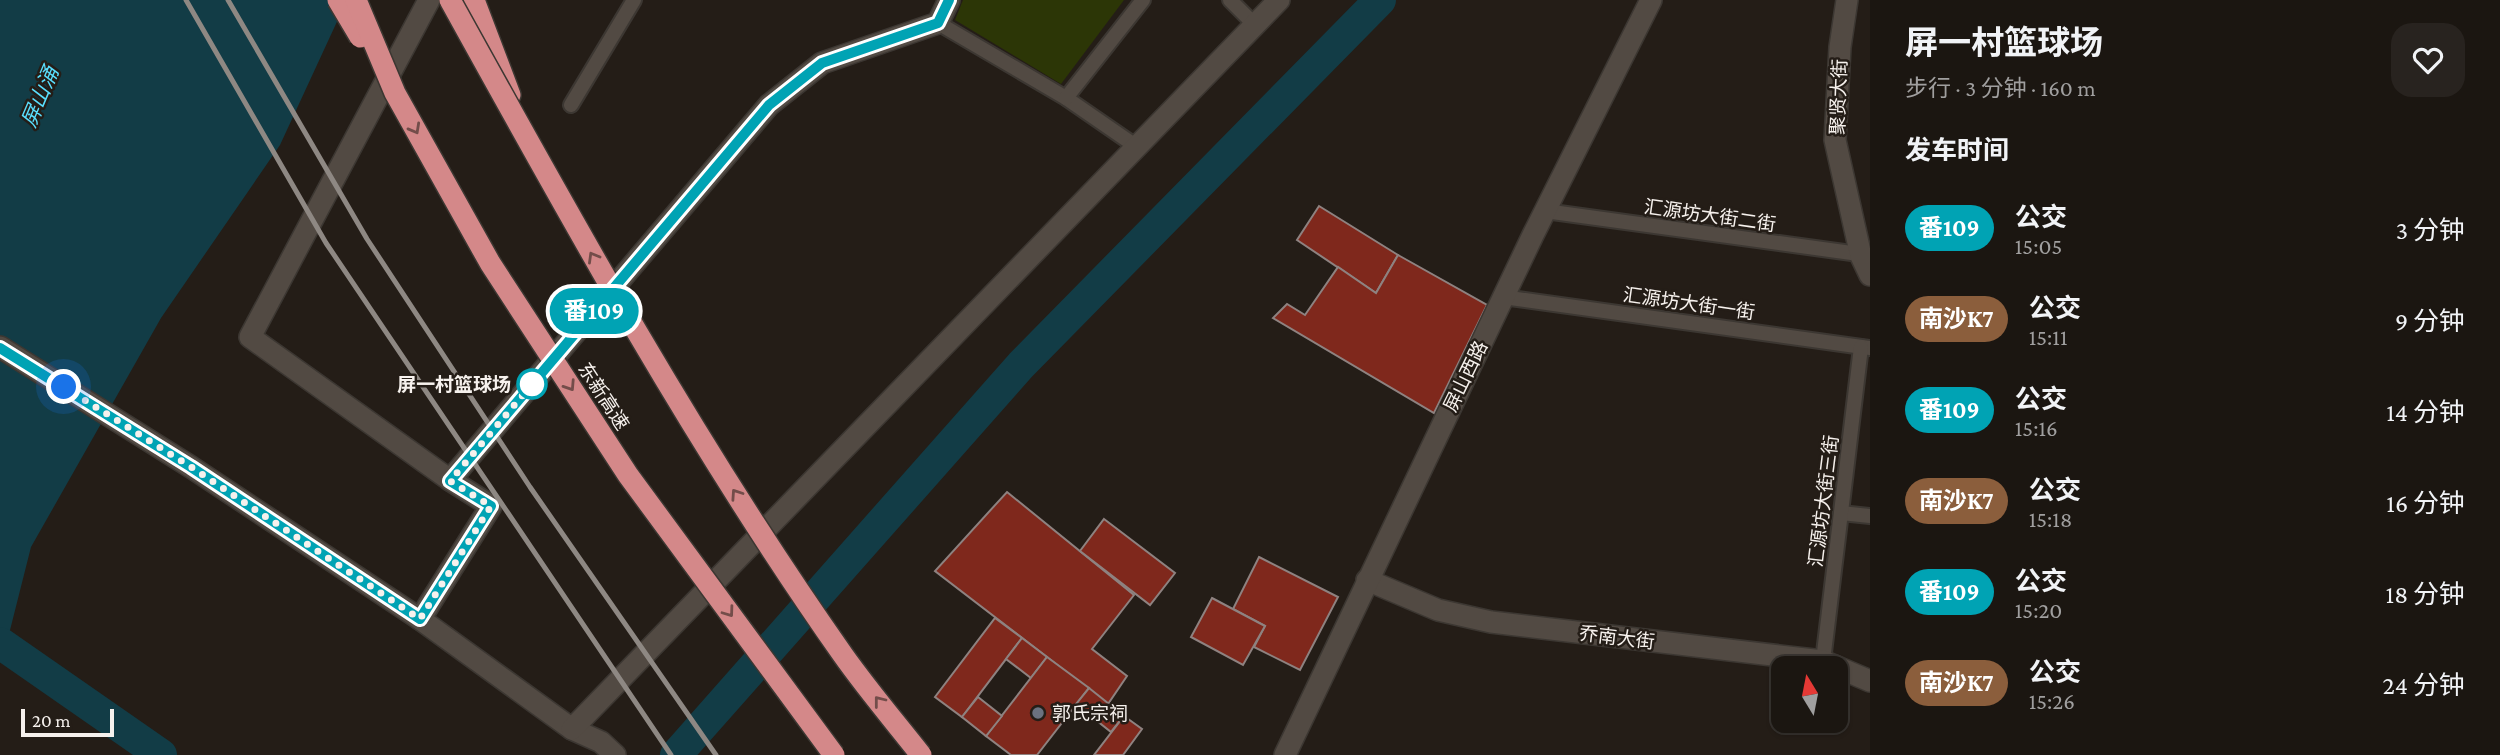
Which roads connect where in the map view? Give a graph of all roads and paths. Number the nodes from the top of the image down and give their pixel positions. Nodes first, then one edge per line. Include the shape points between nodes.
1 (338, 0) edge
2 (356, 0) edge
3 (429, 0) edge
4 (450, 0) edge
5 (474, 0) edge
6 (634, 0) edge
7 (949, 0) edge
8 (1143, 0) edge
9 (1230, 0) edge
10 (1279, 0) edge
11 (1651, 0) edge
12 (1847, 0) edge
13 (938, 23) junction
14 (1255, 25) junction
15 (395, 93) junction
16 (1066, 98) junction
17 (571, 105) dead end
18 (526, 140) junction
19 (1137, 147) junction
20 (1545, 211) junction
21 (1867, 262) edge
22 (1503, 297) junction
23 (0, 347) edge
24 (1865, 348) edge
25 (450, 481) junction
26 (1841, 513) junction
27 (1870, 516) edge
28 (1367, 580) junction
29 (420, 619) junction
30 (1780, 656) edge
31 (1824, 656) edge
32 (1848, 672) edge
33 (1870, 681) edge
34 (572, 729) junction
35 (608, 749) edge
36 (834, 755) edge
37 (921, 755) edge
38 (1285, 755) edge

1 - 15 highway, bridge
2 - 15 highway, 东新高速, bridge
3 - 25 street via 250,337
4 - 18 highway, bridge
5 - 18 highway, bridge
6 - 17 lane
7 - 13 street
8 - 16 lane
9 - 14 lane
10 - 14 street
11 - 20 street, 屏山西路
12 - 21 street, 聚贤大街 via 1839,47 1835,140
13 - 16 lane
13 - 25 street via 822,63 769,105
14 - 19 street
15 -> 36 highway, 东新高速, bridge via 490,263 628,475
16 - 19 lane
37 -> 18 highway, bridge via 844,656 695,432
19 - 34 street
20 - 21 lane, 汇源坊大街二街
20 - 22 street, 屏山西路
22 - 24 lane, 汇源坊大街一街
22 - 28 street, 屏山西路
23 - 29 street
24 - 26 lane, 汇源坊大街三街
25 - 29 street via 491,506
26 - 27 lane
26 - 31 lane, 汇源坊大街三街
28 - 30 street, 乔南大街 via 1438,610 1491,622
28 - 38 street, 屏山西路
29 - 34 street
32 - 33 street, 乔南大街
34 - 35 street

